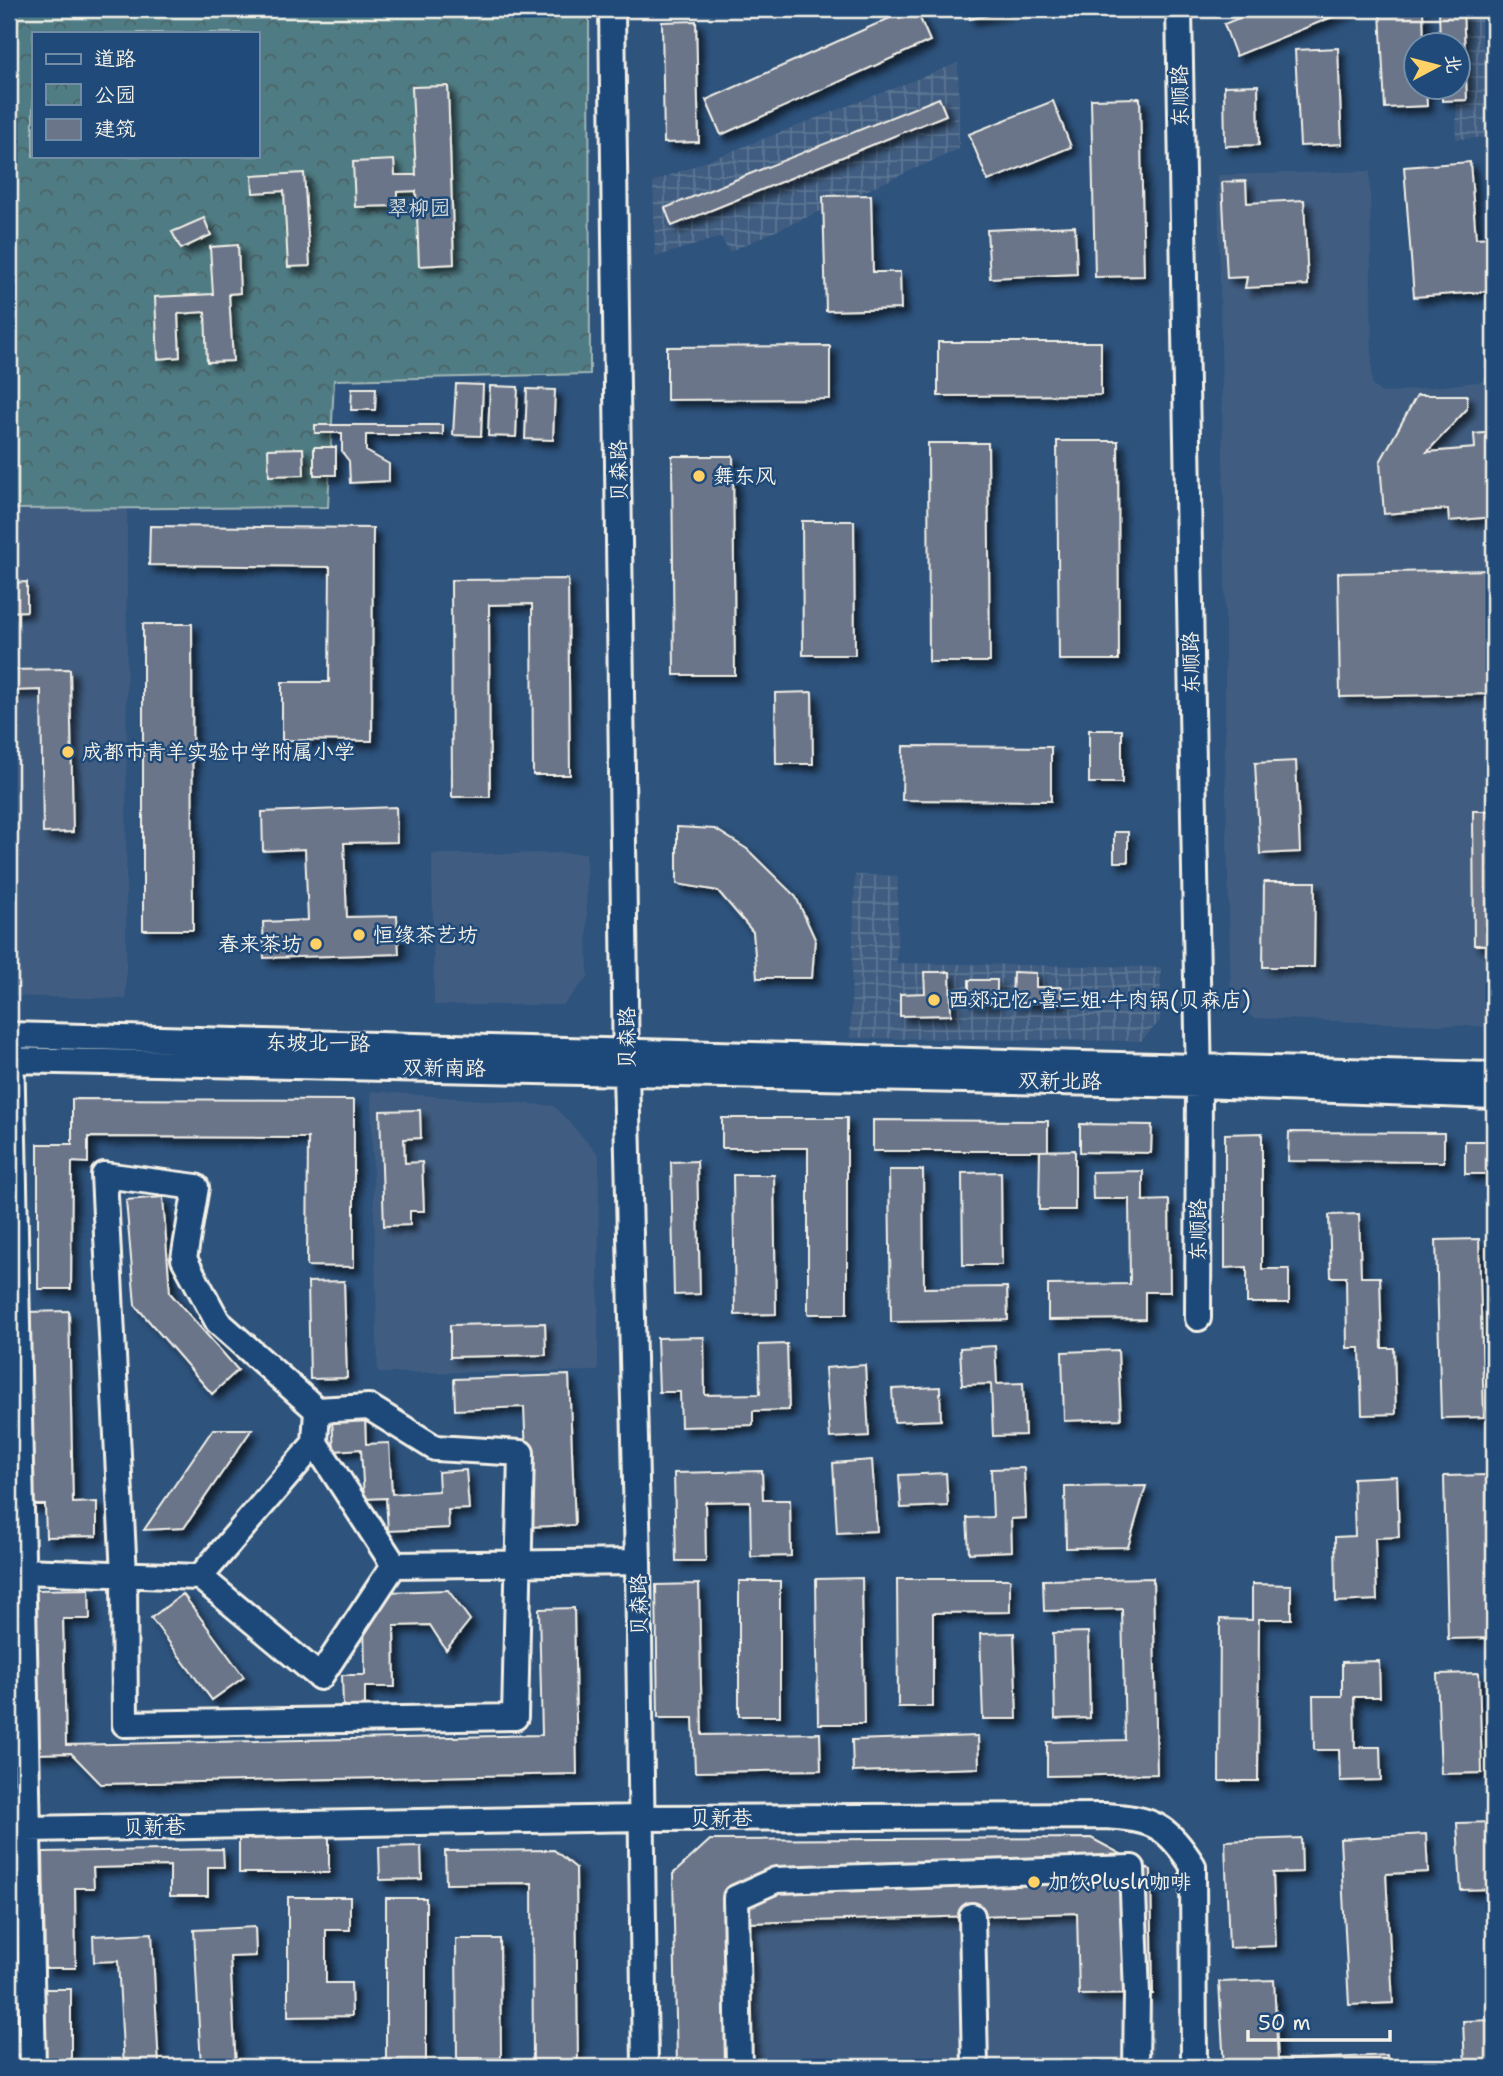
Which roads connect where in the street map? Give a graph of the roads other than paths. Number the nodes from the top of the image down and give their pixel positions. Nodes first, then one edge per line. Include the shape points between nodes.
1 (612, 9) edge
2 (1178, 9) edge
3 (10, 1035) edge
4 (10, 1060) edge
5 (627, 1061) junction
6 (1494, 1074) edge
7 (1198, 1075) junction
8 (1494, 1096) edge
9 (1198, 1318) dead end
10 (317, 1410) junction
11 (315, 1443) junction
12 (638, 1562) junction
13 (518, 1563) junction
14 (394, 1565) junction
15 (22, 1571) junction
16 (124, 1575) junction
17 (200, 1577) junction
18 (642, 1818) junction
19 (28, 1829) junction
20 (972, 1916) dead end
21 (33, 2067) edge
22 (645, 2067) edge
23 (739, 2067) edge
24 (975, 2067) edge
25 (1136, 2067) edge
26 (1194, 2067) edge

1 - 5 street, 贝森路
2 - 7 street, 东顺路
3 - 4 street
3 - 5 street, 东坡北一路
4 - 5 street, 双新南路
4 - 15 street
5 - 7 street, 双新北路
5 - 12 street, 贝森路
6 - 7 street, 双新北路
7 - 8 street, 双新北路
7 - 9 street, 东顺路
10 - 11 street
10 - 13 street via 369,1407 435,1448 521,1453
10 - 16 street via 218,1322 184,1259 196,1187 104,1175
11 - 14 street
11 - 17 street
12 - 13 street
12 - 18 street, 贝森路
13 - 14 street
13 - 16 street via 515,1717 125,1724
14 - 17 street via 320,1677
15 - 16 street
15 - 19 street
16 - 17 street
18 - 19 street, 贝新巷
18 - 22 street, 贝森路
18 - 26 street, 贝新巷 via 1105,1815 1135,1818 1163,1828 1193,1866
19 - 21 street
20 - 24 street
23 - 25 street via 736,1898 776,1880 1132,1868

